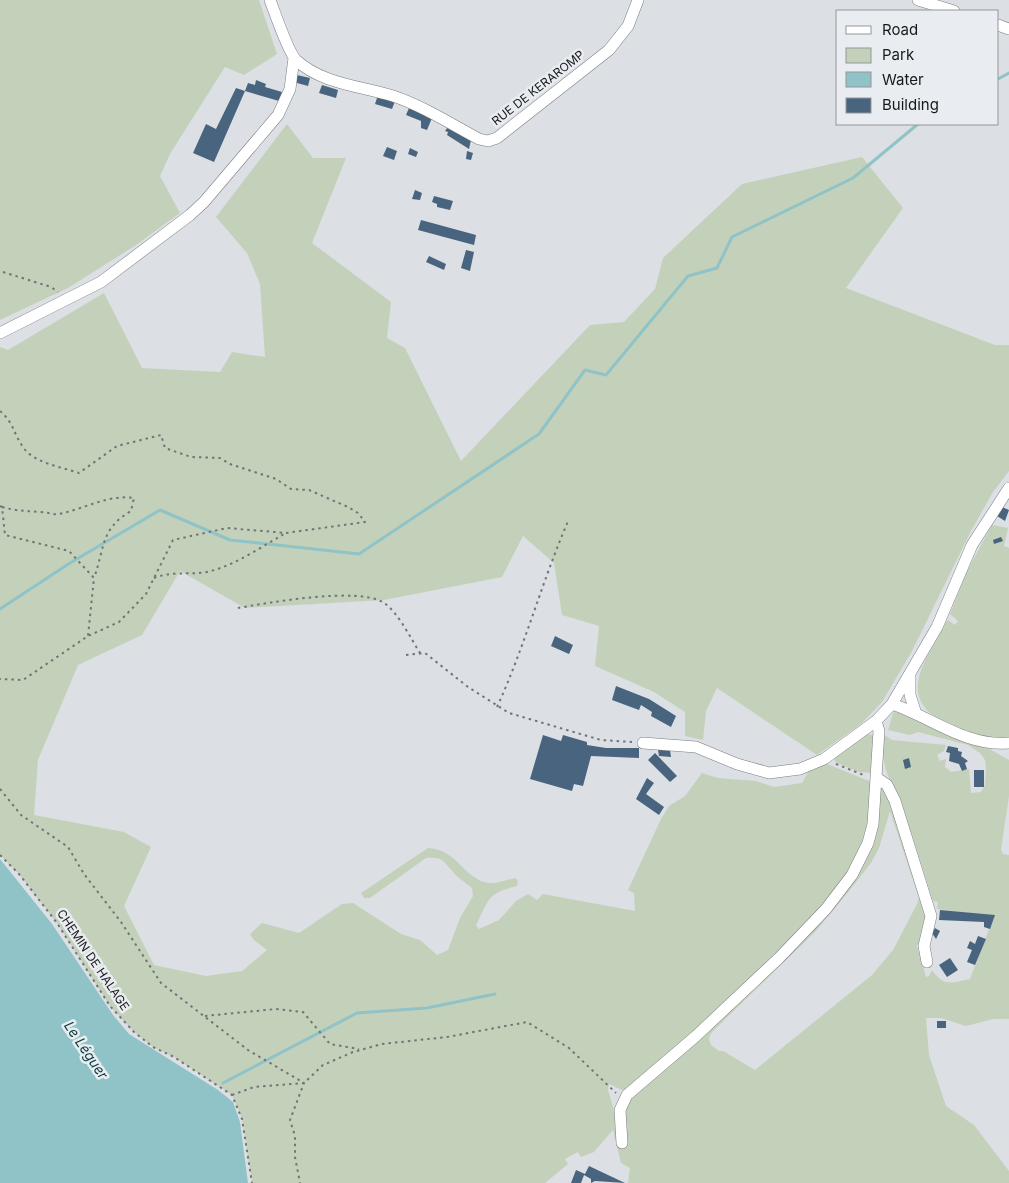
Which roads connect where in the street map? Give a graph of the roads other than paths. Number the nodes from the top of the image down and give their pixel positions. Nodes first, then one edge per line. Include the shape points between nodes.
1 (270, 0) edge
2 (638, 0) edge
3 (918, 0) edge
4 (951, 10) edge
5 (294, 58) junction
6 (0, 333) edge
7 (1009, 488) edge
8 (910, 673) junction
9 (892, 704) junction
10 (916, 714) junction
11 (876, 721) junction
12 (643, 743) road end
13 (1009, 743) edge
14 (877, 778) junction
15 (927, 962) dead end
16 (622, 1144) dead end

1 - 5 street
2 - 5 street, RUE DE KERAROMP via 628,26 609,50 497,138 488,141 393,96 343,84 318,74
3 - 4 street
5 - 6 street via 290,89 278,115 204,202 118,270
7 - 8 street via 972,545 937,628
8 - 9 street
8 - 10 street via 910,695
9 - 10 street
9 - 11 street
10 - 13 street via 977,740
11 - 12 street via 824,759 800,768 769,773 737,764 696,746
11 - 14 street via 879,731
14 - 15 street via 887,785 895,802 931,916 924,946
14 - 16 street via 873,824 868,843 852,875 779,958 624,1100 619,1115

